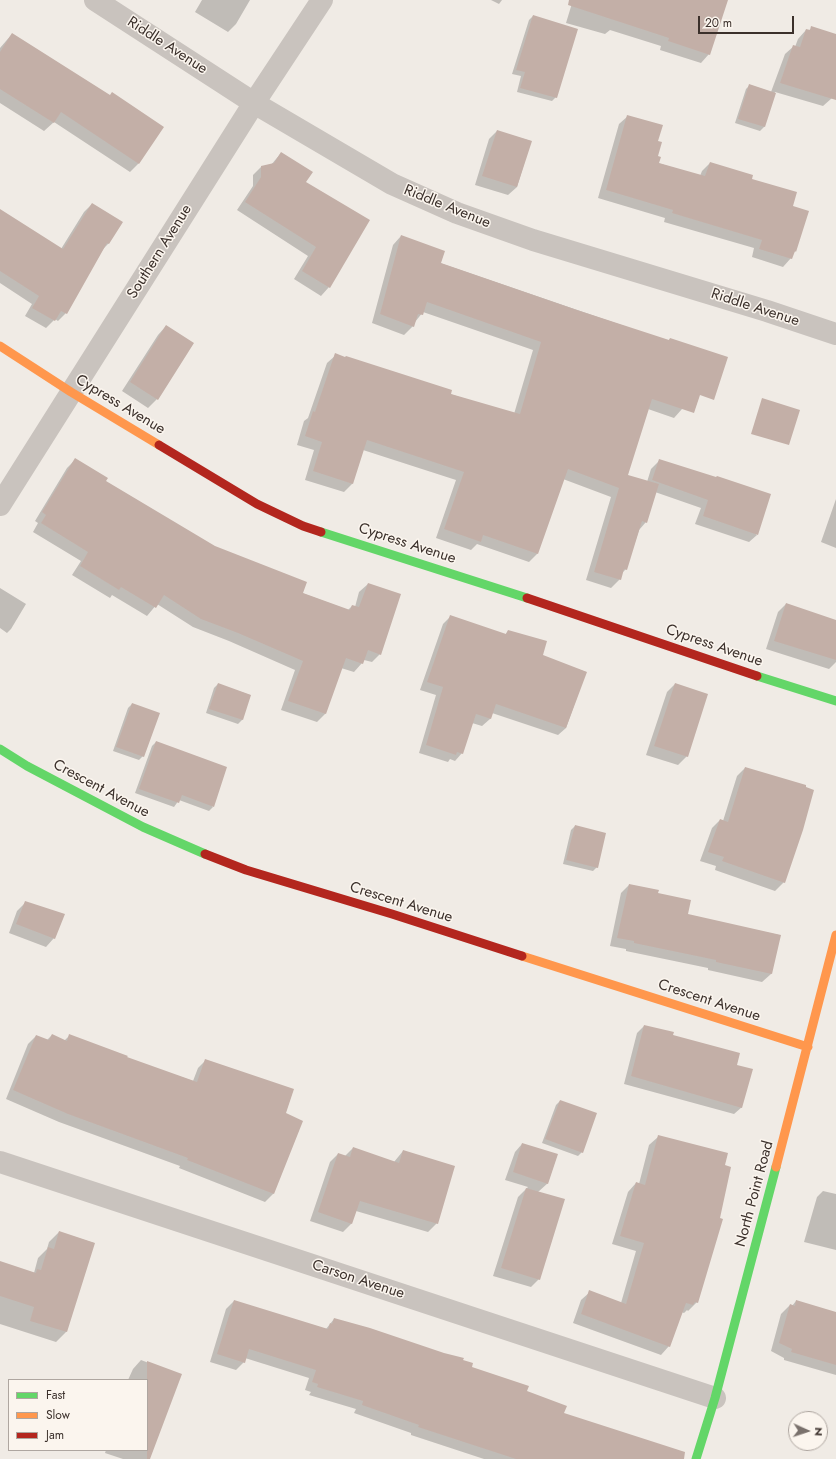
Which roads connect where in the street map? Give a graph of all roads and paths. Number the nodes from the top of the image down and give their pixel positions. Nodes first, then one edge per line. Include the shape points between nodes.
1 (95, 0) edge
2 (322, 0) edge
3 (254, 103) junction
4 (836, 334) edge
5 (0, 346) edge
6 (71, 392) junction
7 (0, 505) edge
8 (836, 701) edge
9 (0, 749) edge
10 (836, 935) edge
11 (808, 1048) junction
12 (0, 1162) edge
13 (715, 1398) junction
14 (696, 1459) edge

1 - 3 street, Riddle Avenue
2 - 3 street, Southern Avenue
3 - 4 street, Riddle Avenue via 392,184 457,213 533,240
3 - 6 street, Southern Avenue
5 - 6 street, Cypress Avenue
6 - 7 street, Southern Avenue
6 - 8 street, Cypress Avenue via 257,504 303,526 505,590
9 - 11 street, Crescent Avenue via 143,828 246,870 392,914
10 - 11 street, North Point Road
11 - 13 street, North Point Road
12 - 13 street, Carson Avenue
13 - 14 street, North Point Road

